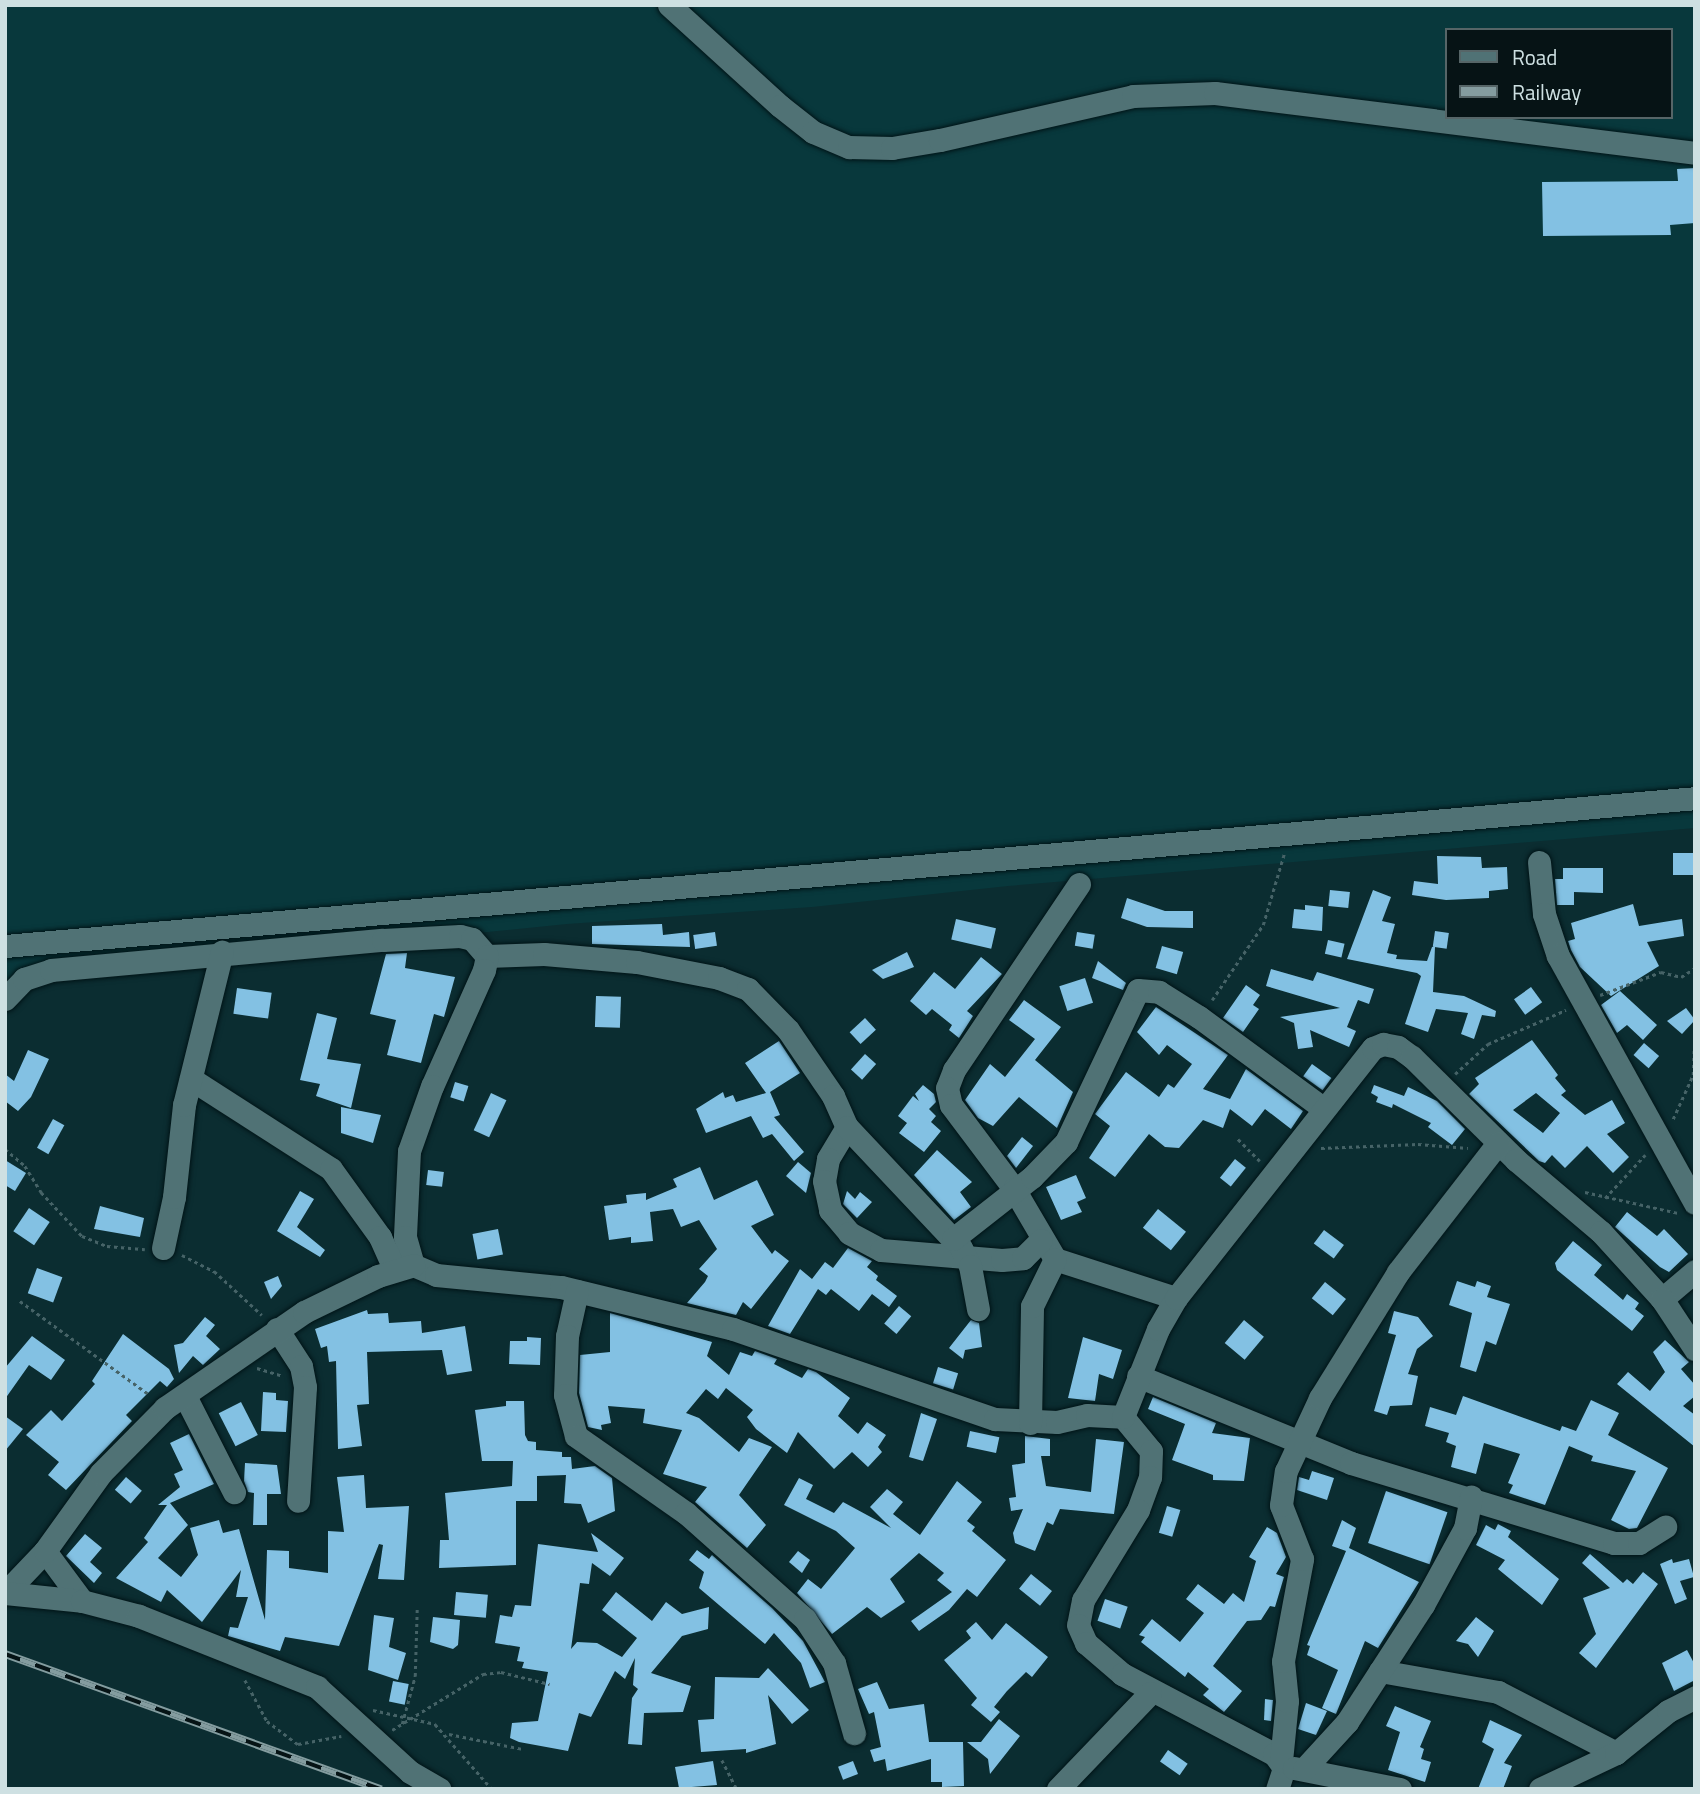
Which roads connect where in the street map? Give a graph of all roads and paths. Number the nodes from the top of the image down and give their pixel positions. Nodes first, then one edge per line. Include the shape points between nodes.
1 (669, 5) edge
2 (1695, 153) edge
3 (1695, 798) edge
4 (1287, 833) junction
5 (1539, 862) dead end
6 (1079, 884) dead end
7 (5, 946) edge
8 (222, 952) junction
9 (487, 956) junction
10 (1695, 968) edge
11 (5, 999) edge
12 (1586, 1002) junction
13 (1199, 1017) junction
14 (191, 1079) junction
15 (1443, 1087) junction
16 (1323, 1108) junction
17 (847, 1127) junction
18 (1238, 1139) dead end
19 (1293, 1147) junction
20 (1495, 1147) junction
21 (5, 1149) edge
22 (1271, 1175) junction
23 (1014, 1189) junction
24 (1578, 1189) dead end
25 (1690, 1208) edge
26 (1041, 1240) junction
27 (959, 1247) junction
28 (163, 1248) junction
29 (1055, 1259) junction
30 (404, 1267) junction
31 (1695, 1271) edge
32 (577, 1291) junction
33 (1176, 1298) junction
34 (1662, 1299) junction
35 (20, 1301) dead end
36 (978, 1309) dead end
37 (277, 1329) junction
38 (1695, 1349) edge
39 (233, 1363) junction
40 (1138, 1376) junction
41 (306, 1387) junction
42 (175, 1402) junction
43 (1122, 1417) junction
44 (1030, 1423) junction
45 (1297, 1439) junction
46 (234, 1492) dead end
47 (1471, 1497) junction
48 (298, 1501) dead end
49 (1665, 1527) dead end
50 (44, 1551) junction
51 (5, 1593) edge
52 (82, 1601) junction
53 (416, 1607) dead end
54 (233, 1655) junction
55 (1380, 1671) junction
56 (550, 1684) dead end
57 (1150, 1693) junction
58 (1695, 1697) edge
59 (405, 1718) junction
60 (411, 1719) junction
61 (402, 1724) junction
62 (445, 1732) junction
63 (854, 1733) dead end
64 (370, 1735) junction
65 (523, 1749) dead end
66 (1616, 1753) junction
67 (722, 1760) dead end
68 (1287, 1772) edge
69 (439, 1789) edge
70 (492, 1789) edge
71 (737, 1789) edge
72 (1058, 1789) edge
73 (1400, 1789) edge
74 (1540, 1789) edge

1 - 2 street via 780,106 813,132 849,148 892,148 940,140 1133,96 1215,93
3 - 4 street
4 - 7 street
4 - 13 path via 1280,875 1263,925
5 - 12 street via 1549,935
6 - 23 street via 954,1070 947,1088 963,1125
8 - 9 street via 460,936 471,939
8 - 11 street via 37,973
8 - 14 street
9 - 17 street via 544,954 637,962 719,978 748,989 788,1030 834,1096
9 - 30 street via 409,1150
10 - 12 path via 1681,977 1661,972
12 - 15 path via 1488,1044
12 - 25 street
13 - 16 street
13 - 23 street via 1159,992 1138,990 1066,1142
14 - 28 street
14 - 30 street via 331,1169
15 - 16 street via 1398,1047 1383,1044 1373,1048
15 - 20 street
16 - 19 street
17 - 27 street
17 - 27 street via 828,1159 824,1181 830,1210 839,1224 881,1250
18 - 22 path
19 - 20 path
19 - 22 street
20 - 34 street via 1601,1232
20 - 45 street via 1398,1272
21 - 28 path via 82,1236 107,1246
22 - 33 street
23 - 26 street
23 - 27 street
24 - 25 path via 1649,1210
26 - 27 street via 1023,1258
26 - 29 street
27 - 36 street
28 - 37 path via 214,1271
29 - 33 street
29 - 44 street via 1032,1306
30 - 32 street via 436,1275 512,1279
30 - 37 street via 328,1299
31 - 34 street
32 - 44 street via 745,1333 969,1412
32 - 63 street via 567,1336 565,1395 576,1436 686,1513 797,1611 834,1663
33 - 40 street
34 - 38 street
35 - 42 path
37 - 39 street
37 - 41 street via 301,1366
39 - 41 path
39 - 42 street
40 - 43 street
40 - 45 street
41 - 48 street
42 - 46 street
42 - 50 street via 101,1473
43 - 44 street via 1087,1415
43 - 57 street via 1151,1451 1150,1477 1138,1510 1083,1600 1078,1625 1086,1643
45 - 47 street via 1352,1463
45 - 68 street via 1280,1488 1284,1515 1302,1559 1283,1661
47 - 49 street via 1614,1543 1639,1542
47 - 55 street via 1460,1539
50 - 51 street
50 - 52 street
51 - 52 street
52 - 54 street via 139,1616
53 - 59 path via 415,1676
54 - 64 street via 317,1687
54 - 64 path via 263,1716 298,1744
55 - 66 street via 1498,1692
55 - 68 street via 1347,1722
56 - 60 path via 501,1671 483,1674
57 - 68 street
57 - 72 street
58 - 66 street via 1668,1711
59 - 60 path
59 - 61 path
60 - 61 path
60 - 62 path via 435,1724
61 - 64 path
62 - 65 path
62 - 70 path
64 - 69 street via 410,1772
66 - 74 street
67 - 71 path
68 - 73 street

